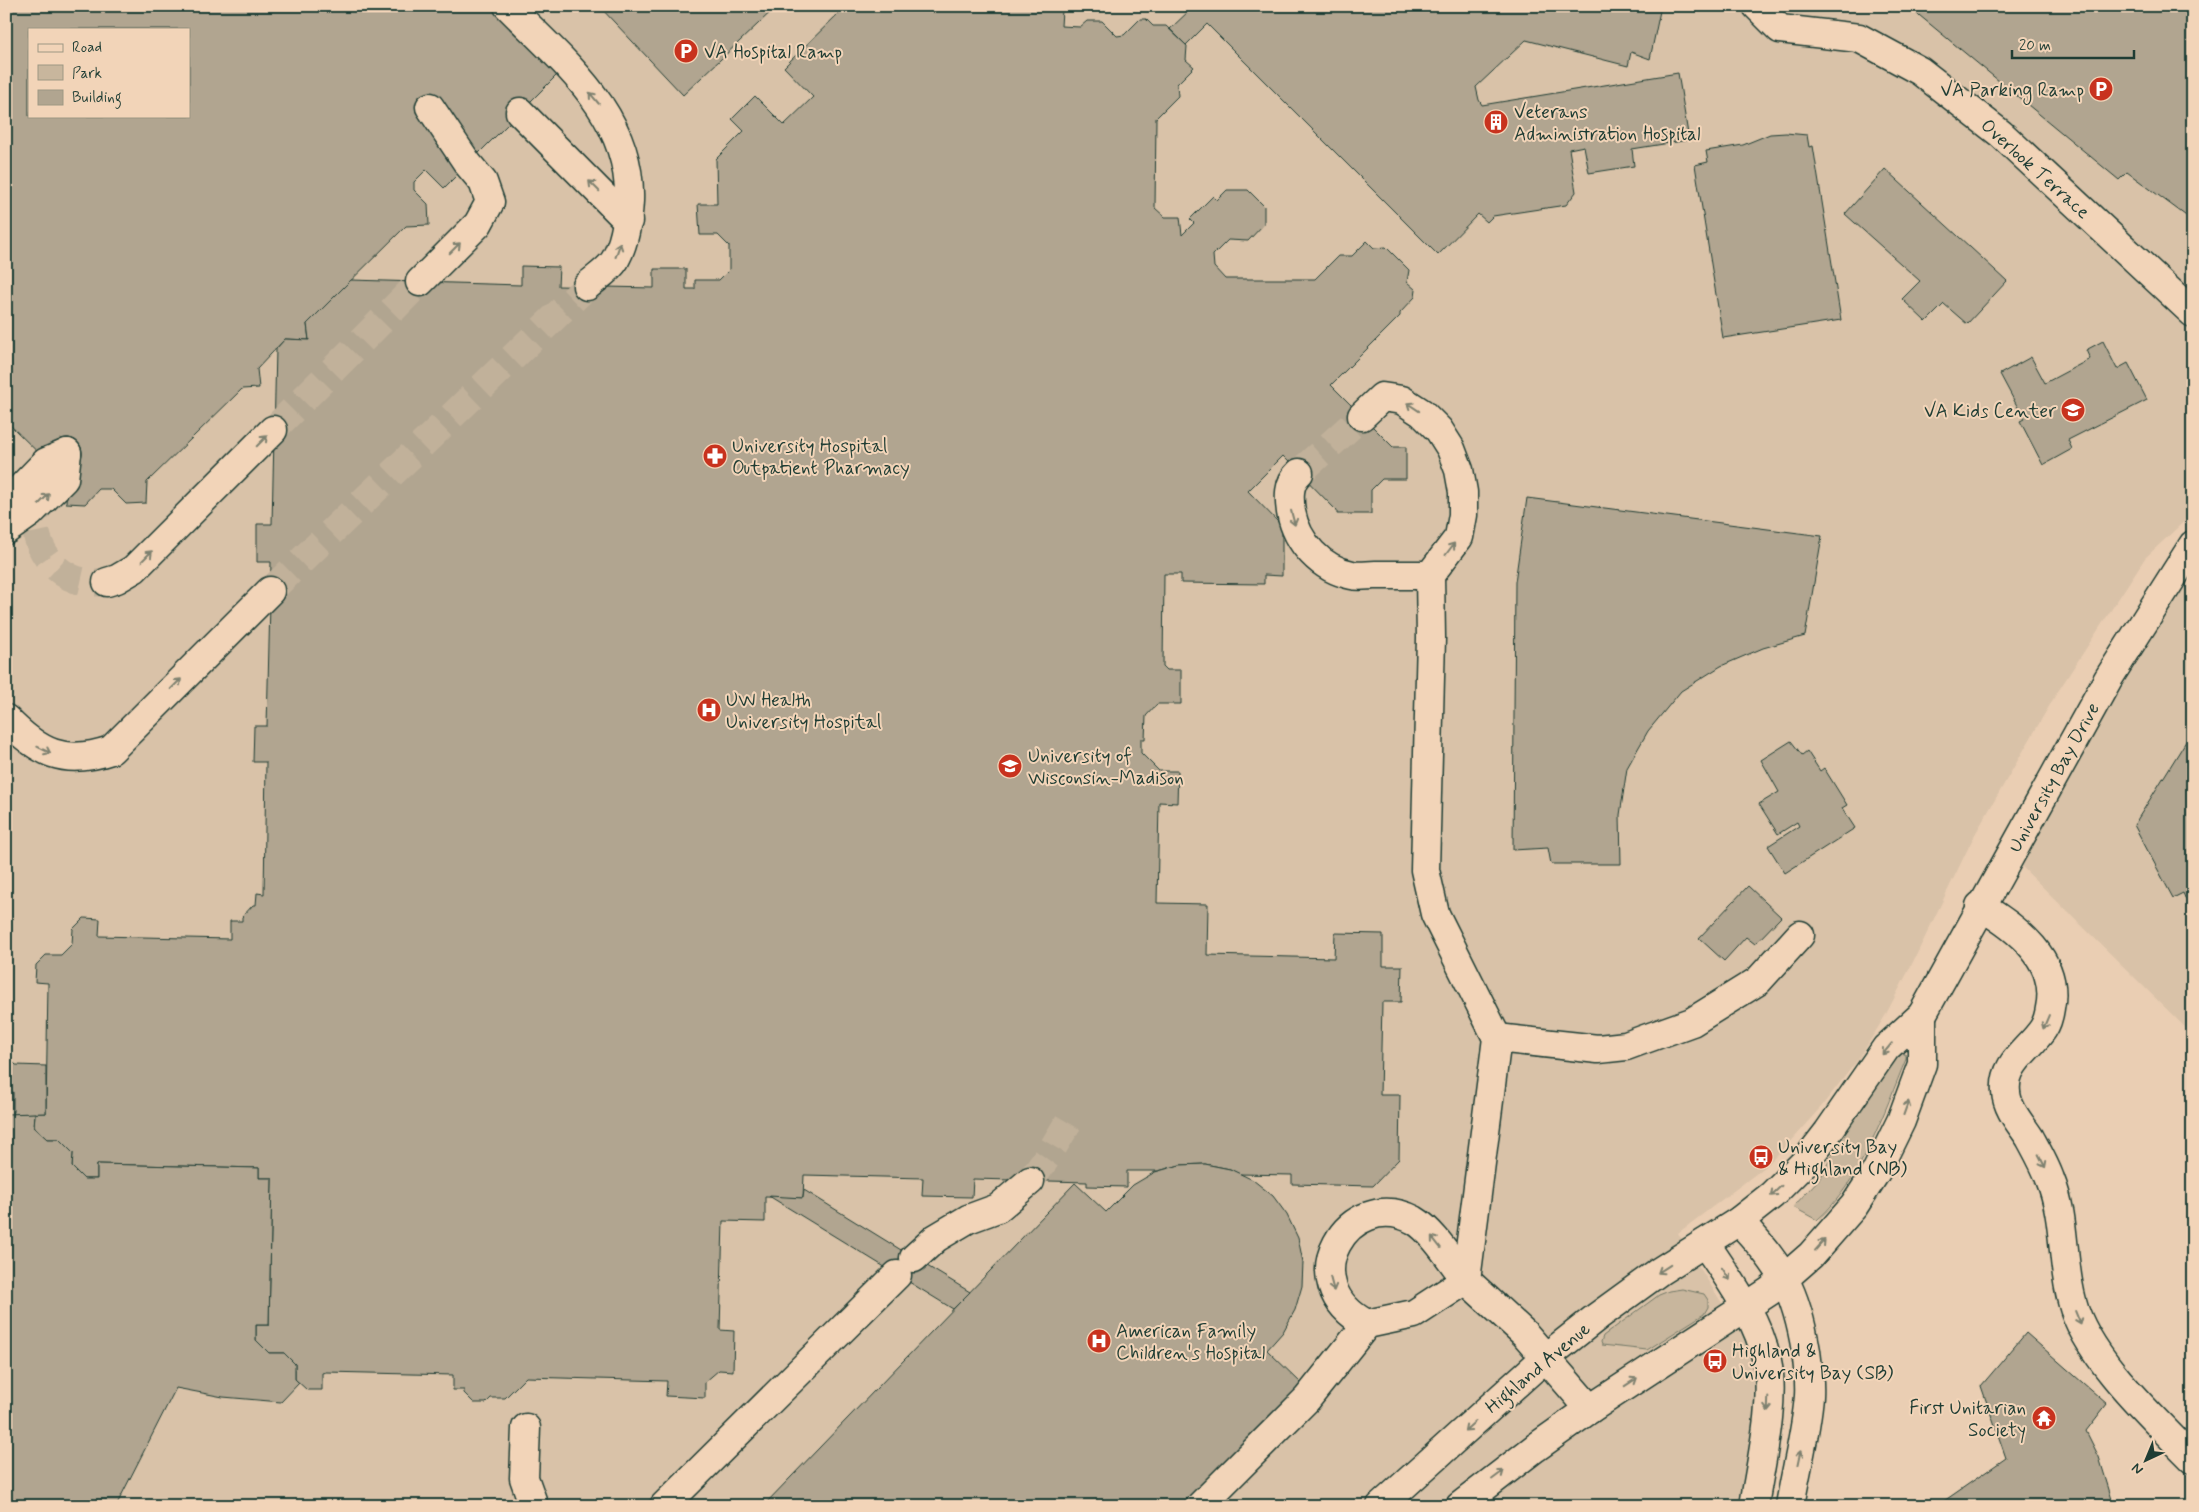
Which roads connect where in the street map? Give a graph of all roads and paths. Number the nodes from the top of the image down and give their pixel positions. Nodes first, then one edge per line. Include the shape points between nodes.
1 (508, 6) edge
2 (1758, 6) edge
3 (430, 107) dead end
4 (520, 112) dead end
5 (628, 221) junction
6 (420, 282) tunnel mouth
7 (587, 286) tunnel mouth
8 (2193, 313) edge
9 (1362, 416) tunnel mouth
10 (274, 430) tunnel mouth
11 (1299, 473) tunnel mouth
12 (6, 507) edge
13 (6, 530) edge
14 (2193, 545) edge
15 (1430, 575) junction
16 (107, 582) tunnel mouth
17 (270, 591) tunnel mouth
18 (6, 719) edge
19 (1980, 906) junction
20 (1800, 935) dead end
21 (1922, 1016) junction
22 (1497, 1038) junction
23 (1030, 1181) tunnel mouth
24 (1739, 1221) junction
25 (1705, 1243) junction
26 (1785, 1279) junction
27 (1466, 1280) junction
28 (1745, 1307) junction
29 (1367, 1324) junction
30 (1546, 1358) junction
31 (1590, 1409) junction
32 (526, 1428) dead end
33 (2193, 1459) edge
34 (534, 1506) edge
35 (664, 1506) edge
36 (1200, 1506) edge
37 (1380, 1506) edge
38 (1460, 1506) edge
39 (1754, 1506) edge
40 (1790, 1506) edge

5 -> 1 street via 630,184 623,149 604,110
2 - 8 street, Overlook Terrace via 1780,29 1859,38 1920,71 2001,134
6 -> 3 street via 478,224 490,202 483,182
5 -> 4 street
7 -> 5 street via 614,260
15 -> 9 street via 1458,537 1463,515 1463,492 1451,449 1422,412 1402,400 1382,397
16 -> 10 street via 134,568
11 -> 15 street via 1292,479 1289,500 1293,521 1302,541 1316,557 1333,569 1353,576
13 -> 12 street via 64,479 67,453 46,462
14 - 19 street, University Bay Drive via 2108,679
15 - 22 street via 1425,870 1435,914
18 -> 17 street via 25,738 59,756 77,758 111,750
19 - 21 street, University Bay Drive
19 -> 33 street via 2031,945 2050,974 2053,996 2046,1022 2009,1069 2006,1092 2010,1106 2050,1178 2062,1220 2072,1303 2080,1325 2118,1380
20 - 22 street via 1758,982 1692,1022 1632,1044 1598,1049
21 -> 24 street, University Bay Drive via 1886,1048 1804,1163 1772,1195
26 -> 21 street, University Bay Drive via 1834,1230 1876,1172 1901,1121 1922,1064
22 - 27 street
23 - 35 street via 998,1208 968,1219 936,1238
24 - 25 street, University Bay Drive
24 - 26 street via 1762,1245
25 -> 28 street
25 -> 30 street, Highland Avenue via 1645,1282
26 - 28 street
40 -> 26 street via 1806,1420 1809,1380 1803,1334
27 - 29 street via 1414,1314
27 -> 29 street via 1428,1232 1415,1221 1398,1214 1364,1218 1338,1240 1331,1257 1330,1273 1333,1290 1341,1304 1352,1316
27 - 30 street via 1526,1334
31 -> 28 street
28 -> 39 street via 1758,1332 1768,1363 1768,1410
29 - 36 street via 1307,1399
30 - 31 street
30 -> 37 street, Highland Avenue
38 -> 31 street
32 - 34 street via 524,1478

